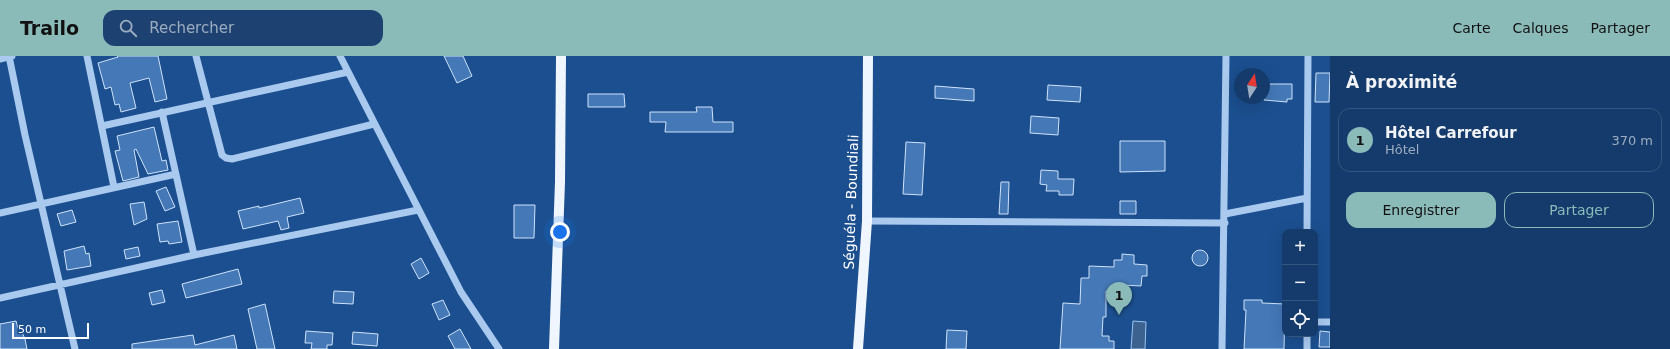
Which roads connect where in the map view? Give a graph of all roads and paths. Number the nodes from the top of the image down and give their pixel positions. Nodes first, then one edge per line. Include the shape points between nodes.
1 (10, 56) edge
2 (87, 56) edge
3 (196, 56) edge
4 (340, 56) edge
5 (561, 56) edge
6 (868, 56) edge
7 (1226, 56) edge
8 (1308, 56) edge
9 (0, 59) edge
10 (348, 72) junction
11 (207, 102) junction
12 (162, 112) junction
13 (374, 124) junction
14 (102, 126) junction
15 (176, 174) junction
16 (114, 187) junction
17 (1307, 198) junction
18 (41, 204) junction
19 (418, 210) junction
20 (0, 212) edge
21 (1225, 214) junction
22 (867, 221) junction
23 (1225, 223) junction
24 (1307, 229) edge
25 (194, 255) junction
26 (60, 285) junction
27 (0, 298) edge
28 (1318, 322) edge
29 (1330, 322) edge
30 (1307, 337) edge
31 (75, 349) edge
32 (499, 349) edge
33 (554, 349) edge
34 (858, 349) edge
35 (1222, 349) edge
36 (1307, 349) edge

1 - 9 street
1 - 18 street
2 - 14 street
3 - 11 street
4 - 10 street
5 - 33 main road via 560,182
6 - 22 main road, Séguéla - Boundiali
7 - 21 street
8 - 17 street
10 - 11 street
10 - 13 street
11 - 12 street
11 - 13 street via 222,155 232,159
12 - 14 street
12 - 15 street
13 - 19 street
14 - 16 street
15 - 16 street
15 - 25 street
16 - 18 street
17 - 21 street
17 - 24 street
18 - 20 street
18 - 26 street
19 - 25 street
19 - 32 street via 461,292
21 - 23 street
22 - 23 street
22 - 34 main road, Séguéla - Boundiali
23 - 35 street
25 - 26 street
26 - 27 street
26 - 31 street
28 - 29 street
30 - 36 street

